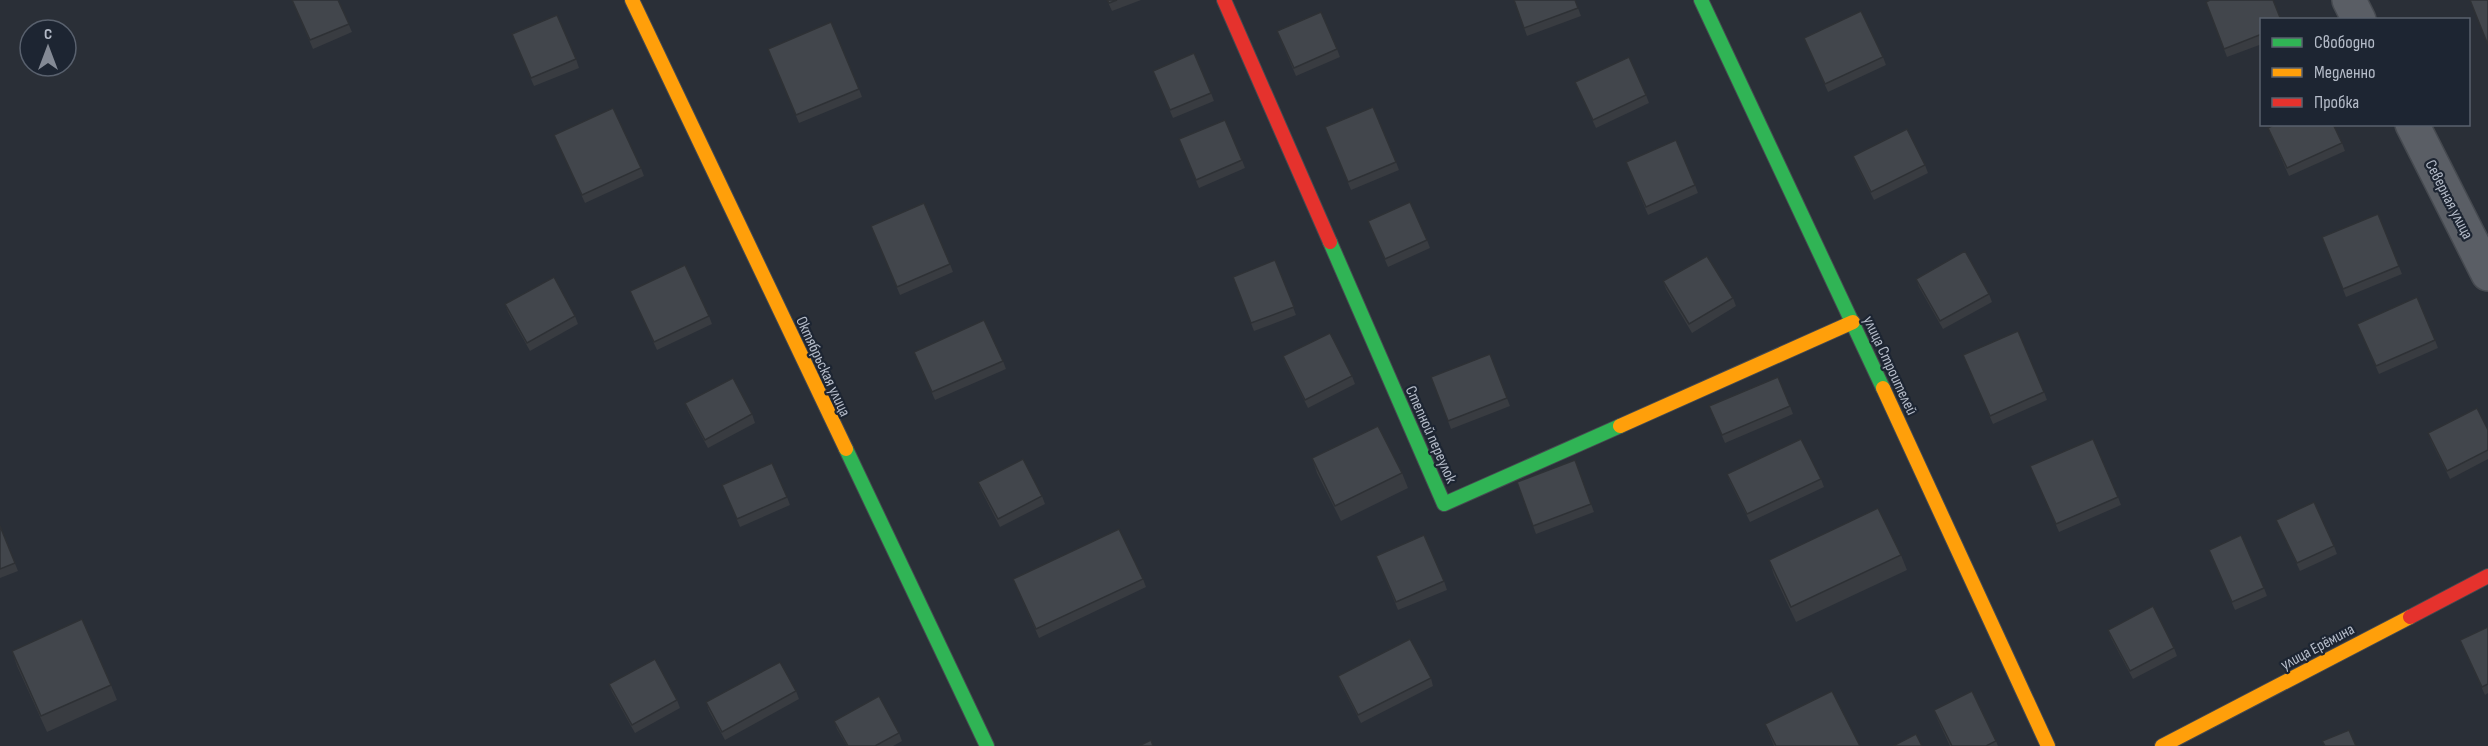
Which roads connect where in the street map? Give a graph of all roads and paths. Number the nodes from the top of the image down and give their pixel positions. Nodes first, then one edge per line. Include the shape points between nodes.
1 (632, 0) edge
2 (1224, 0) edge
3 (1701, 0) edge
4 (2349, 0) edge
5 (2358, 18) edge
6 (2413, 126) edge
7 (2488, 274) edge
8 (1853, 322) junction
9 (2488, 576) edge
10 (987, 746) edge
11 (2048, 746) edge
12 (2162, 746) edge

1 - 10 street, Октябрьская улица
2 - 8 street, Степной переулок via 1444,504
3 - 8 street, улица Строителей
4 - 5 street
6 - 7 street, Северная улица
8 - 11 street, улица Строителей
9 - 12 street, улица Ерёмина

